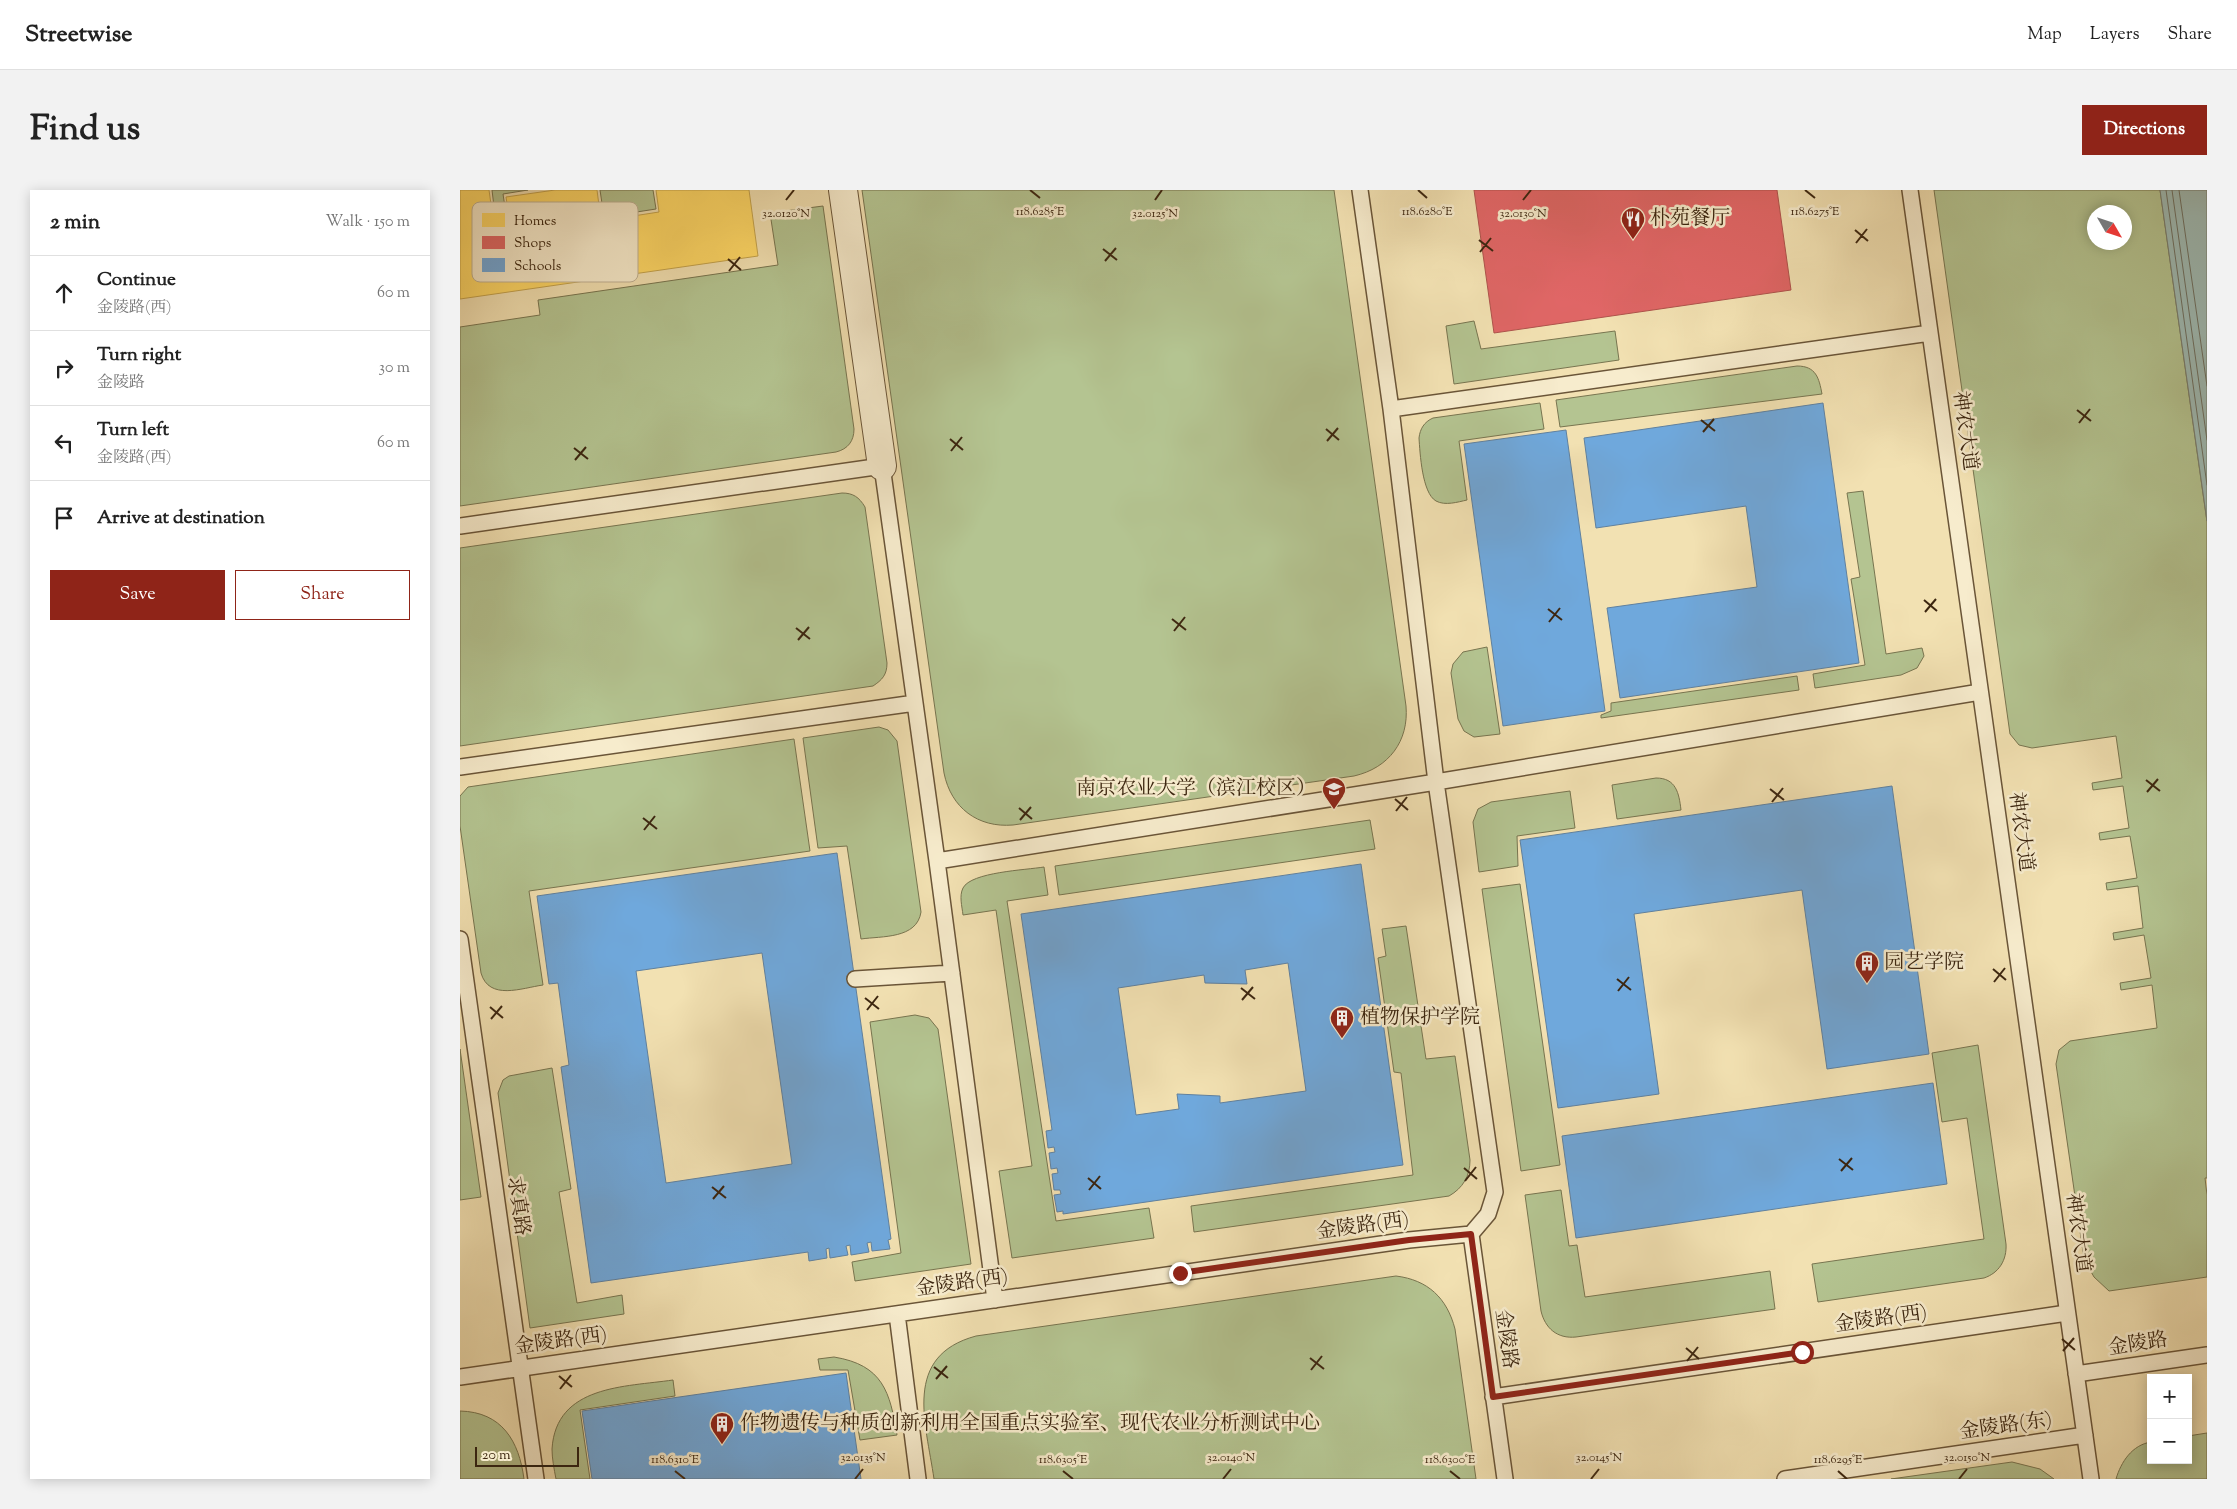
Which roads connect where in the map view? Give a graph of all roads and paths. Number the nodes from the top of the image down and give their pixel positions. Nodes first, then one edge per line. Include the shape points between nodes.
1 (843, 190) edge
2 (1360, 190) edge
3 (1910, 190) edge
4 (1930, 332) junction
5 (1392, 409) junction
6 (882, 466) junction
7 (460, 526) edge
8 (1980, 692) junction
9 (915, 703) junction
10 (460, 767) edge
11 (1436, 782) junction
12 (937, 861) junction
13 (460, 939) edge
14 (952, 973) junction
15 (855, 979) dead end
16 (1471, 1234) junction
17 (995, 1300) junction
18 (2068, 1313) junction
19 (897, 1314) junction
20 (2207, 1354) edge
21 (520, 1369) junction
22 (2076, 1374) junction
23 (460, 1377) edge
24 (1493, 1397) junction
25 (2085, 1435) junction
26 (536, 1479) edge
27 (918, 1479) edge
28 (1505, 1479) edge
29 (1785, 1479) edge
30 (2091, 1479) edge

1 - 6 street
2 - 5 lane
3 - 4 lane, 神农大道
4 - 5 lane
4 - 8 lane, 神农大道
5 - 11 lane
6 - 7 lane
6 - 9 lane
8 - 11 lane
8 - 18 lane, 神农大道
9 - 10 lane
9 - 12 lane
11 - 12 lane
11 - 16 lane via 1495,1192 1488,1214
12 - 14 lane
13 - 21 lane, 求真路
14 - 15 lane
14 - 17 lane
16 - 17 lane, 金陵路(西) via 1409,1240
16 - 24 lane, 金陵路
17 - 19 lane, 金陵路(西)
18 - 22 lane, 神农大道
18 - 24 lane, 金陵路(西)
19 - 21 lane, 金陵路(西)
19 - 27 lane
20 - 22 lane, 金陵路
21 - 23 lane, 金陵路(西)
21 - 26 lane, 求真路
22 - 25 lane, 神农大道
24 - 28 lane, 金陵路
25 - 29 lane, 金陵路(东)
25 - 30 lane, 神农大道

